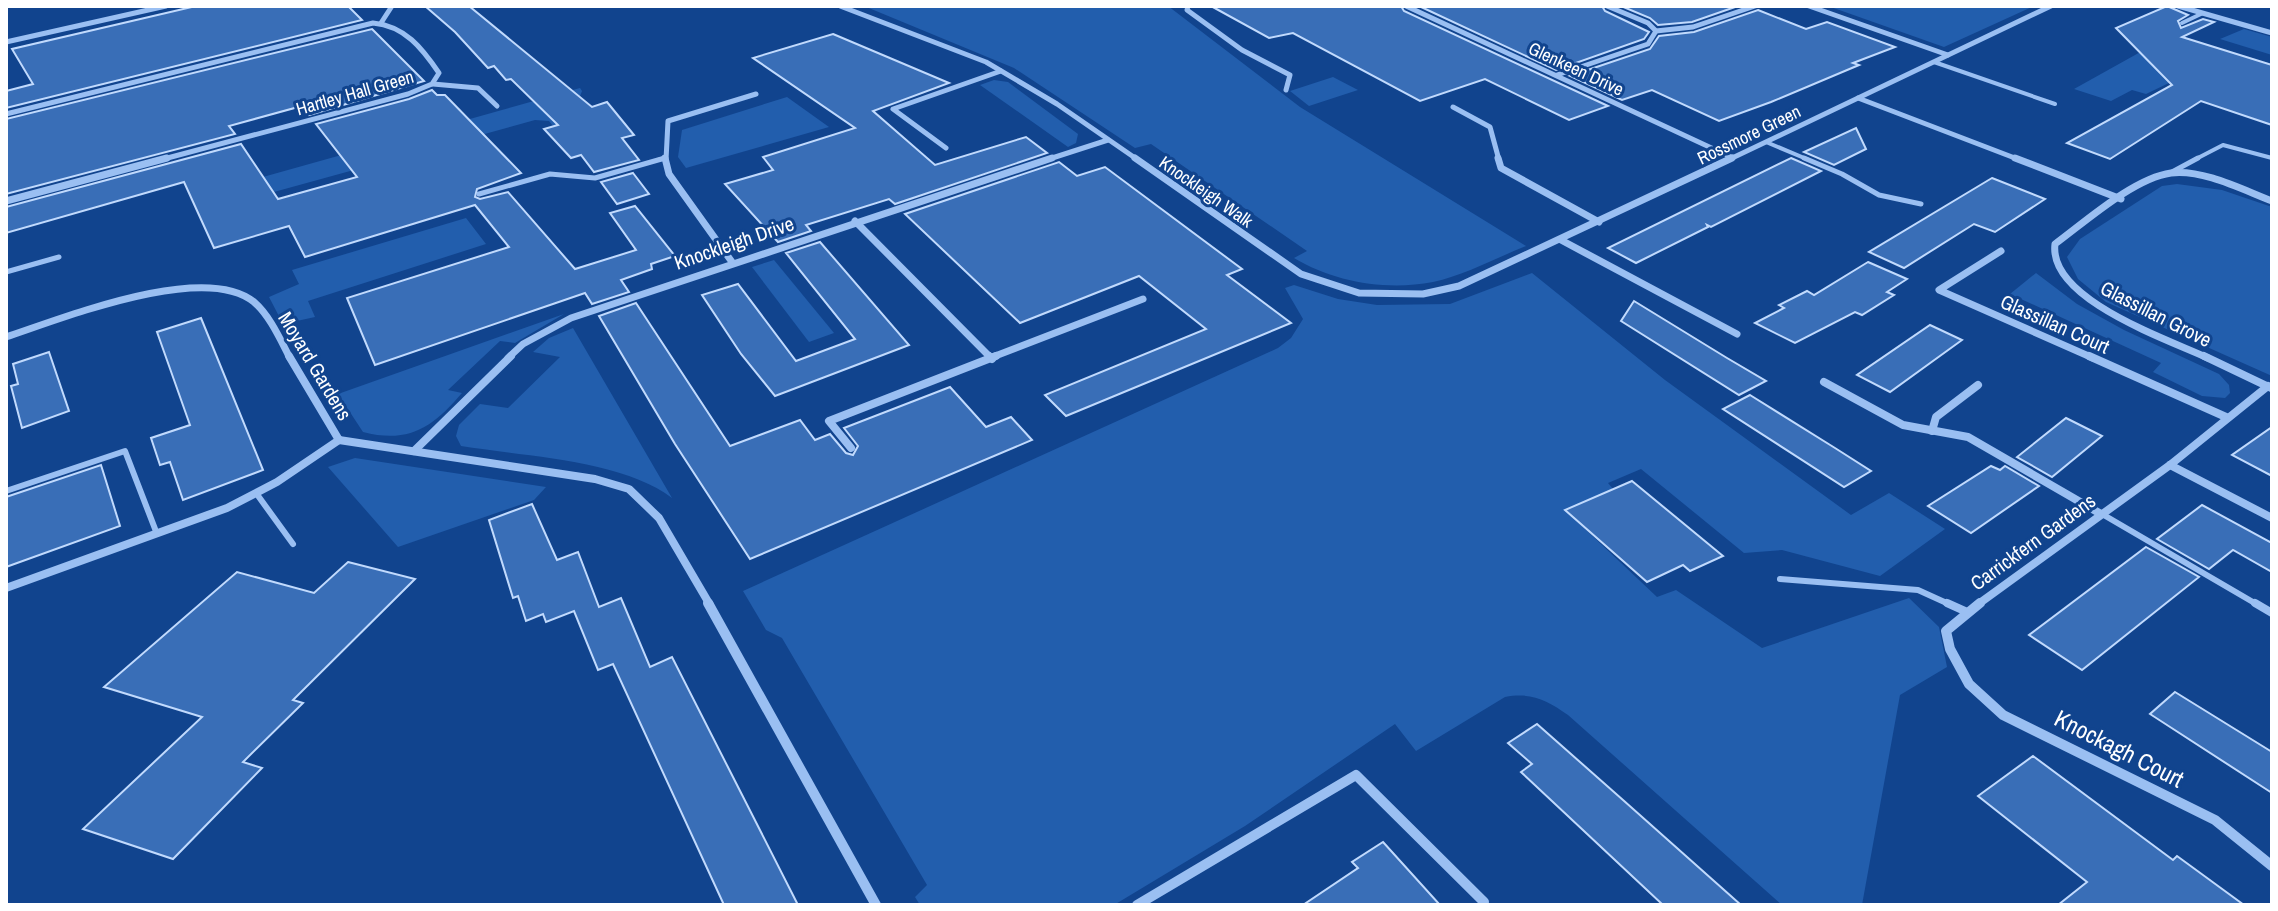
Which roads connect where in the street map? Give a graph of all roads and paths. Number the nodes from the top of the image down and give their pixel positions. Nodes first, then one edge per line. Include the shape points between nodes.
1 (166, 6) edge
2 (392, 6) edge
3 (840, 6) edge
4 (1188, 6) edge
5 (1406, 6) edge
6 (1607, 6) edge
7 (1755, 6) edge
8 (1809, 6) edge
9 (2051, 6) edge
10 (2178, 6) edge
11 (2203, 13) junction
12 (381, 23) junction
13 (2182, 23) dead end
14 (1656, 31) junction
15 (2272, 33) edge
16 (6, 42) edge
17 (1948, 55) junction
18 (1934, 62) junction
19 (1001, 71) junction
20 (1557, 75) junction
21 (432, 84) junction
22 (1286, 90) dead end
23 (756, 94) dead end
24 (1858, 98) junction
25 (2055, 104) dead end
26 (497, 106) dead end
27 (1453, 107) dead end
28 (6, 114) edge
29 (1108, 140) junction
30 (1766, 142) junction
31 (946, 148) dead end
32 (665, 158) junction
33 (1733, 158) junction
34 (2272, 158) edge
35 (2171, 173) junction
36 (479, 194) dead end
37 (2121, 199) junction
38 (6, 201) edge
39 (2272, 201) edge
40 (1921, 204) dead end
41 (855, 221) junction
42 (1599, 222) junction
43 (1561, 240) junction
44 (2001, 251) dead end
45 (59, 257) dead end
46 (732, 262) junction
47 (6, 272) edge
48 (1143, 299) dead end
49 (1737, 334) dead end
50 (6, 337) edge
51 (992, 359) junction
52 (1824, 382) dead end
53 (1978, 385) dead end
54 (2270, 387) edge
55 (2226, 417) junction
56 (1932, 431) junction
57 (339, 440) junction
58 (851, 448) dead end
59 (414, 451) junction
60 (2170, 465) junction
61 (6, 491) edge
62 (256, 493) junction
63 (2101, 514) junction
64 (2272, 518) edge
65 (157, 534) junction
66 (293, 544) dead end
67 (1780, 579) dead end
68 (6, 588) edge
69 (1967, 612) junction
70 (2272, 613) edge
71 (1957, 661) joint
72 (2272, 866) edge
73 (1484, 902) dead end
74 (876, 905) edge
75 (1137, 905) edge

1 - 16 street
2 - 12 street
3 - 19 street, Knockleigh Walk
4 - 22 street via 1242,50 1290,75
5 - 20 street, Glenkeen Drive
6 - 14 street
7 - 14 street via 1693,27
8 - 17 street
9 - 17 street, Rossmore Green
10 - 11 street
11 - 13 lane
11 - 15 street
12 - 21 street, Hartley Hall Green via 423,50 439,73
12 - 28 street
14 - 20 street via 1648,44
17 - 18 street, Rossmore Green
18 - 24 street, Rossmore Green
18 - 25 lane
19 - 29 street, Knockleigh Walk
19 - 31 street via 893,109
20 - 33 street, Glenkeen Drive
21 - 26 street via 478,88
21 - 38 street, Hartley Hall Green
23 - 32 street via 668,121
24 - 30 street, Rossmore Green
24 - 37 street
27 - 42 street via 1490,127 1501,168
29 - 41 street, Knockleigh Drive
29 - 43 street, Knockleigh Walk via 1301,274 1359,293 1423,294 1459,286
30 - 33 street, Rossmore Green
30 - 40 lane via 1879,195
32 - 36 lane via 595,178 550,174
32 - 46 street via 676,185
33 - 42 street, Rossmore Green
34 - 35 lane via 2223,145
35 - 37 street, Glassillan Grove
35 - 39 street
37 - 54 street, Glassillan Grove via 2055,244 2053,259 2063,275 2095,305
41 - 46 street, Knockleigh Drive
41 - 51 street
42 - 43 street, Rossmore Green
43 - 49 street
44 - 55 street, Glassillan Court via 1939,290
45 - 47 lane
46 - 59 street, Knockleigh Drive via 571,318 535,336
48 - 51 street
50 - 57 street, Moyard Gardens via 164,290 206,286 237,292 252,300 274,331
51 - 58 street via 829,421
52 - 56 street via 1903,425
53 - 56 street via 1936,417
54 - 55 street, Carrickfern Gardens
55 - 60 street, Carrickfern Gardens
56 - 63 street via 1968,437
57 - 59 street
57 - 62 street, Moyard Gardens
59 - 74 street via 595,479 629,489 659,518
60 - 63 street, Carrickfern Gardens
60 - 64 street
61 - 65 lane via 125,451
62 - 65 street, Moyard Gardens
62 - 66 lane
63 - 69 street, Carrickfern Gardens
63 - 70 lane
65 - 68 street, Moyard Gardens
67 - 69 lane via 1918,590
69 - 71 street, Carrickfern Gardens via 1946,631
71 - 72 street, Knockagh Court via 1969,684 2003,715 2215,820
73 - 75 street via 1356,775

